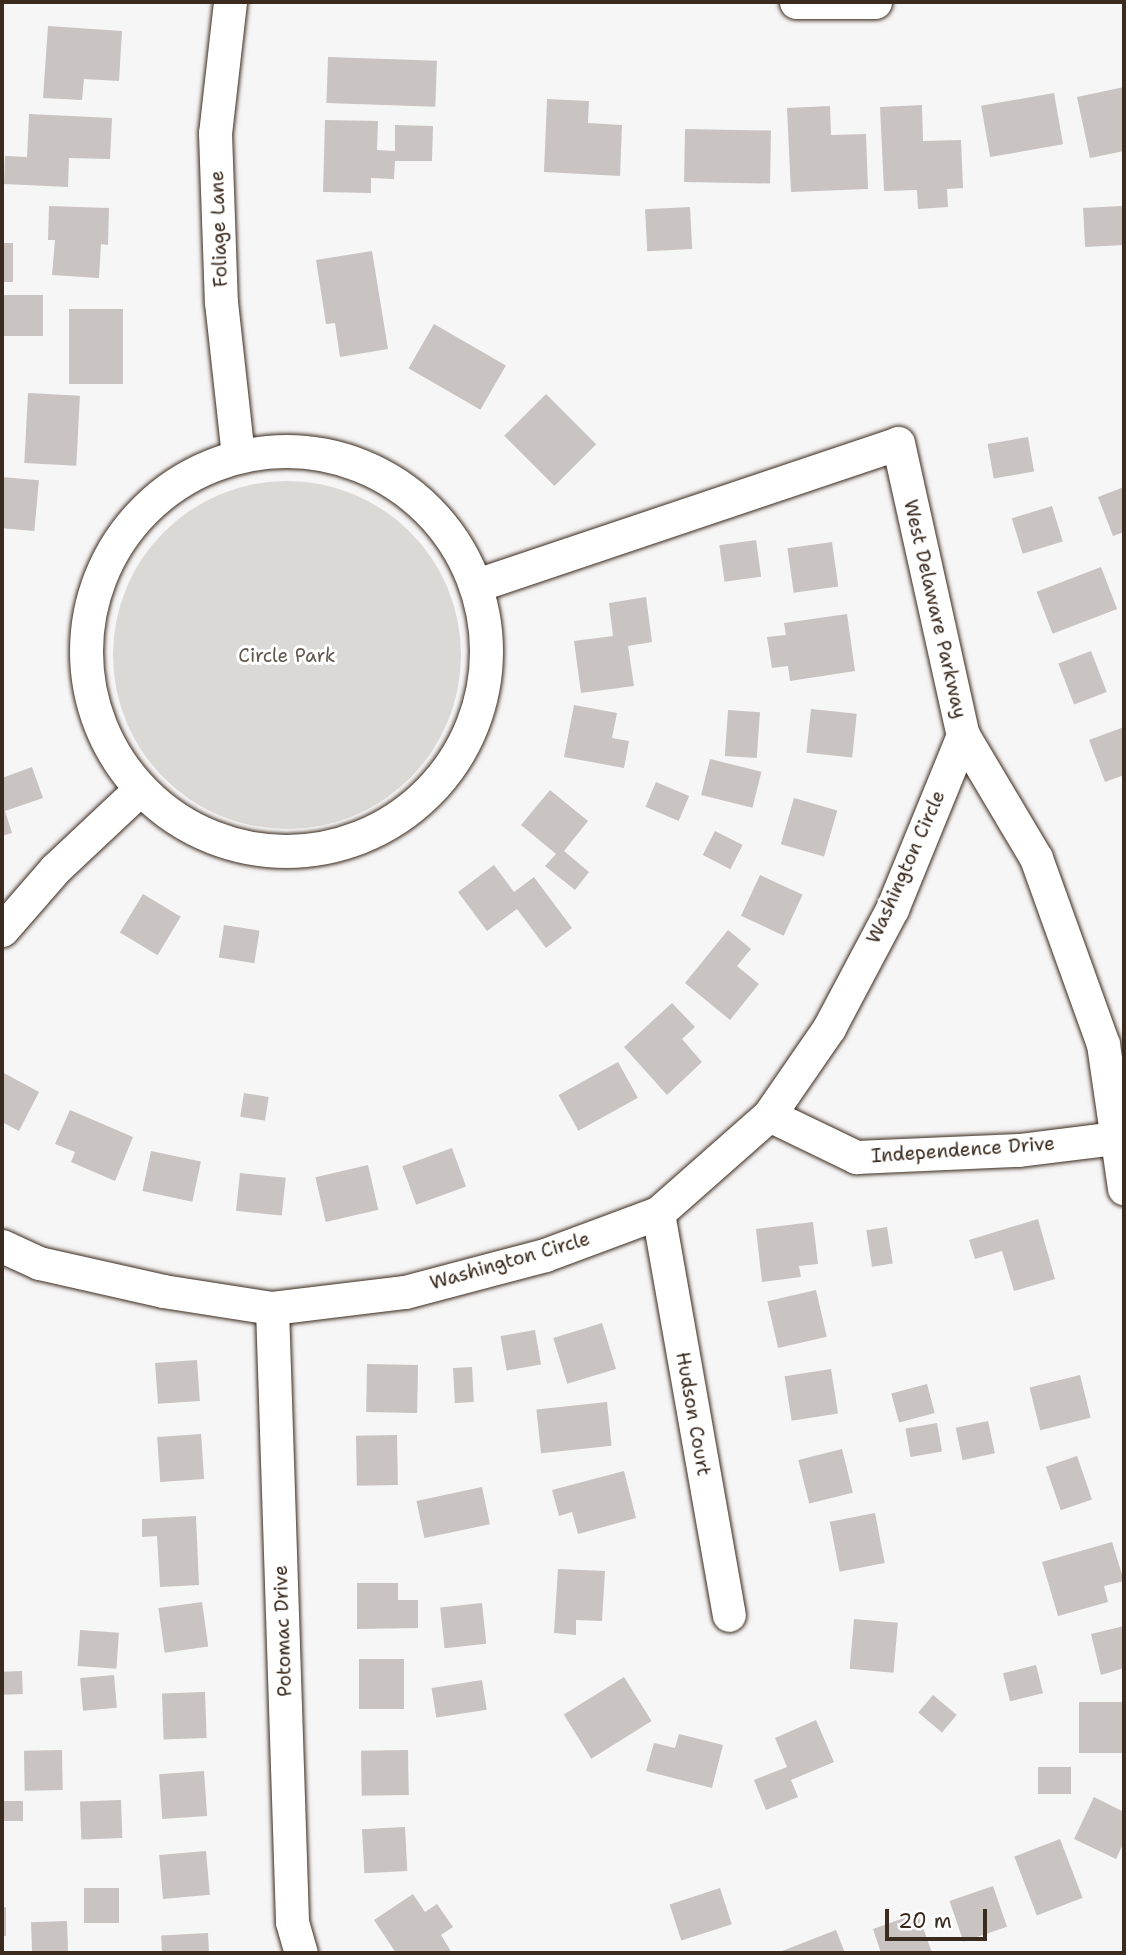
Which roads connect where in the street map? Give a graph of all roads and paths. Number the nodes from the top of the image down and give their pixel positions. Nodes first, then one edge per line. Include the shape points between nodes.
1 (230, 2) edge
2 (796, 2) edge
3 (875, 2) edge
4 (238, 456) junction
5 (477, 585) junction
6 (963, 735) junction
7 (139, 790) junction
8 (2, 930) edge
9 (769, 1115) junction
10 (1122, 1137) edge
11 (1124, 1188) edge
12 (658, 1213) junction
13 (2, 1246) edge
14 (272, 1308) junction
15 (729, 1615) dead end
16 (301, 1953) edge

1 - 4 street, Foliage Lane via 215,133 221,302
2 - 3 street
4 - 5 street via 275,450 312,452 349,460 383,475 414,495 440,521
4 - 7 street via 191,475 140,513 105,565 88,613 84,651 88,689 116,759
5 - 6 street, West Delaware Parkway via 898,443
5 - 7 street via 487,639 483,693 464,744 433,789 390,823 340,845 272,851 232,845 182,823
6 - 9 street, Washington Circle via 892,909 828,1028
6 - 10 street, West Delaware Parkway via 1037,858 1103,1044
7 - 8 street via 55,869
9 - 10 street, Independence Drive via 856,1157 1019,1150
9 - 12 street, Washington Circle
10 - 11 street, West Delaware Parkway
12 - 14 street, Washington Circle via 545,1255 405,1292
12 - 15 street, Hudson Court
13 - 14 street, Washington Circle via 39,1263 163,1291
14 - 16 street, Potomac Drive via 292,1922

